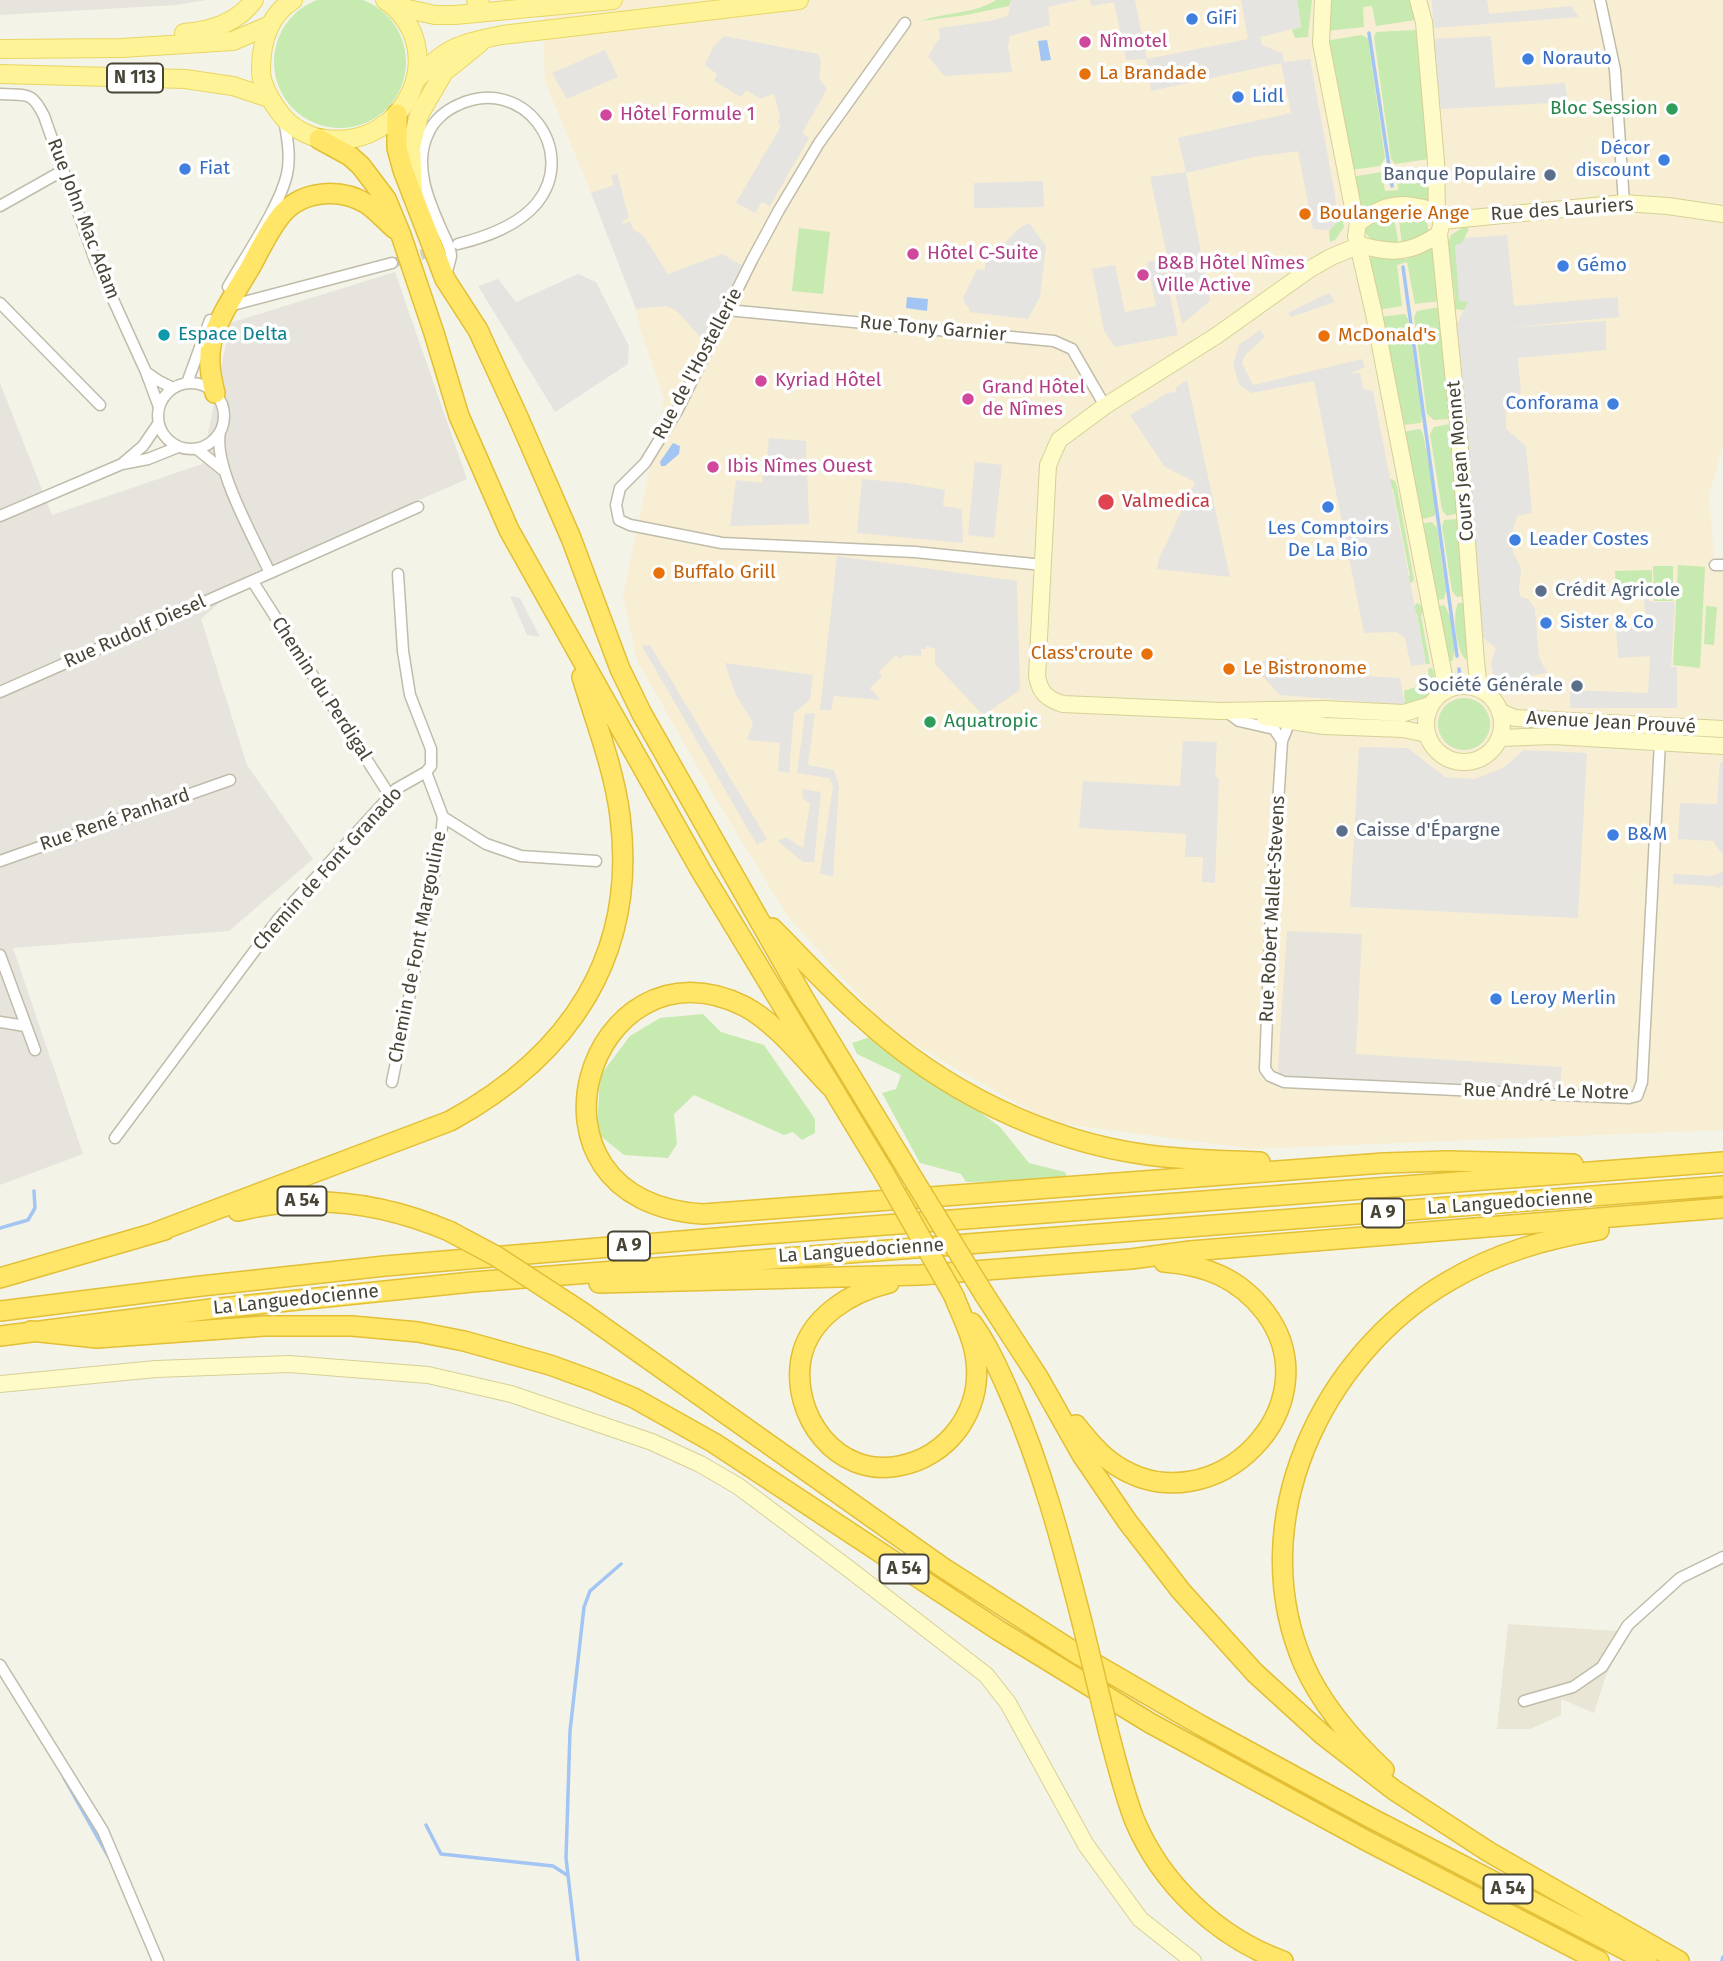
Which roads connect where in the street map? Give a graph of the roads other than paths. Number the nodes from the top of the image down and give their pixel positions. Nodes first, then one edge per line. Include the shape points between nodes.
1 (254, 0) edge
2 (613, 0) edge
3 (799, 0) edge
4 (1323, 0) edge
5 (1419, 0) edge
6 (1600, 0) edge
7 (289, 2) edge
8 (390, 3) edge
9 (905, 23) dead end
10 (270, 25) junction
11 (485, 38) junction
12 (4, 48) edge
13 (122, 48) junction
14 (0, 74) edge
15 (415, 81) junction
16 (0, 94) edge
17 (268, 98) junction
18 (397, 114) junction
19 (284, 119) junction
20 (319, 139) junction
21 (62, 171) junction
22 (413, 193) junction
23 (1624, 203) junction
24 (0, 206) edge
25 (1723, 214) edge
26 (1358, 223) junction
27 (1439, 223) junction
28 (401, 235) junction
29 (458, 244) dead end
30 (1360, 246) junction
31 (392, 263) tunnel mouth
32 (445, 279) junction
33 (0, 303) edge
34 (222, 308) junction
35 (727, 310) junction
36 (146, 372) junction
37 (187, 383) junction
38 (173, 388) junction
39 (215, 393) junction
40 (100, 405) dead end
41 (159, 407) junction
42 (1105, 407) junction
43 (158, 424) junction
44 (220, 432) junction
45 (178, 447) junction
46 (197, 449) junction
47 (122, 464) junction
48 (223, 470) junction
49 (418, 507) dead end
50 (0, 516) edge
51 (1043, 565) junction
52 (270, 573) junction
53 (398, 574) dead end
54 (253, 582) junction
55 (569, 638) junction
56 (1479, 688) junction
57 (1444, 691) junction
58 (0, 692) edge
59 (1430, 705) junction
60 (1224, 711) junction
61 (1501, 712) junction
62 (1290, 721) junction
63 (1723, 729) edge
64 (1427, 734) junction
65 (1661, 734) junction
66 (1500, 737) junction
67 (1282, 741) junction
68 (1723, 746) edge
69 (426, 772) junction
70 (230, 780) dead end
71 (390, 796) junction
72 (443, 817) junction
73 (0, 861) edge
74 (596, 861) dead end
75 (743, 891) junction
76 (0, 955) edge
77 (0, 1022) edge
78 (25, 1026) junction
79 (35, 1051) dead end
80 (1270, 1076) joint
81 (392, 1082) dead end
82 (833, 1090) junction
83 (115, 1138) dead end
84 (1723, 1161) edge
85 (1384, 1164) junction
86 (1723, 1186) edge
87 (1723, 1209) edge
88 (154, 1233) junction
89 (1131, 1259) junction
90 (920, 1275) junction
91 (0, 1278) edge
92 (472, 1282) junction
93 (954, 1296) junction
94 (0, 1311) edge
95 (31, 1331) junction
96 (0, 1336) edge
97 (1038, 1377) junction
98 (0, 1384) edge
99 (1723, 1557) edge
100 (0, 1665) edge
101 (1524, 1701) dead end
102 (1440, 1820) junction
103 (158, 1961) edge
104 (1193, 1961) edge
105 (1283, 1961) edge
106 (1599, 1961) edge
107 (1647, 1961) edge
108 (1679, 1961) edge

1 - 13 main road via 230,21 201,32 150,37
2 - 8 main road via 456,15 435,15
3 - 11 main road
4 - 26 street via 1320,36 1326,80
5 - 27 street, Cours Jean Monnet
6 - 23 street via 1615,70
7 - 10 main road
8 - 15 main road via 408,25 415,43
9 - 35 street, Rue de l'Hostellerie via 819,143
10 - 13 main road, N 113 via 233,41
10 - 17 main road via 262,47 261,75
11 - 15 main road via 445,51
11 - 22 main road via 444,72 419,115 411,147
12 - 13 main road, N 113
14 - 17 main road, N 113 via 185,79 233,86
15 - 18 main road
16 - 21 street, Rue John Mac Adam via 36,100
17 - 19 main road
18 - 20 main road via 375,132 356,139
18 - 22 highway via 397,148
19 - 20 main road
19 - 34 street via 289,161 286,176
20 - 28 highway via 350,156 374,180
21 - 24 street
21 - 36 street, Rue John Mac Adam via 95,260
22 - 32 highway
23 - 25 street, Rue des Lauriers
23 - 27 street, Rue des Lauriers
26 - 27 street via 1395,204 1412,205
26 - 30 street
27 - 30 street via 1414,249 1392,253
27 - 56 street, Cours Jean Monnet
28 - 34 highway via 352,197 326,193 301,200 276,222
28 - 55 highway via 459,416 509,530
29 - 32 street via 484,237 523,216 547,183 551,165 542,127 511,102 493,97 468,100 451,108 427,135 422,171 451,254
30 - 42 street via 1310,269
30 - 57 street
31 - 34 street
32 - 75 highway via 478,330 542,469 625,680
33 - 40 street
34 - 37 street via 203,336
34 - 39 highway via 211,344 209,369
35 - 42 street, Rue Tony Garnier via 1054,341 1072,349
35 - 51 street, Rue de l'Hostellerie via 677,411 645,463 620,488 618,520 722,543 915,552
36 - 38 street
36 - 41 street, Rue John Mac Adam
37 - 38 street
37 - 39 street
38 - 41 street
39 - 44 street via 224,411
41 - 43 street
42 - 51 street via 1059,440 1053,450 1048,465
43 - 45 street
43 - 47 street via 144,446
44 - 46 street
44 - 48 street
45 - 46 street
45 - 47 street
46 - 48 street
47 - 50 street
48 - 52 street
49 - 52 street, Rue Rudolf Diesel
51 - 60 street via 1037,676 1047,699 1063,704
52 - 54 street, Rue Rudolf Diesel
53 - 69 street via 408,684 431,749
54 - 58 street, Rue Rudolf Diesel
54 - 71 street, Chemin du Perdigal
55 - 82 highway via 701,871
55 - 88 highway via 614,784 624,865 608,949 569,1024 523,1073 450,1121
56 - 57 street via 1455,686
56 - 61 street
57 - 59 street
59 - 60 street via 1404,713
59 - 64 street
60 - 62 street
60 - 67 street via 1239,721 1273,729
61 - 65 street, Avenue Jean Prouvé
61 - 66 street
62 - 64 street
62 - 67 street, Rue Robert Mallet-Stevens
63 - 65 street, Avenue Jean Prouvé
64 - 66 street via 1441,754 1463,762 1486,756
65 - 66 street, Avenue Jean Prouvé
65 - 68 street, Avenue Jean Prouvé
65 - 80 street, Rue André Le Notre via 1642,1082 1637,1096 1284,1082
67 - 80 street, Rue Robert Mallet-Stevens via 1265,1069
69 - 71 street, Chemin de Font Granado
69 - 72 street, Chemin de Font Margouline
70 - 73 street, Rue René Panhard
71 - 83 street, Chemin de Font Granado via 279,918
72 - 74 street via 486,844 521,856
72 - 81 street, Chemin de Font Margouline
75 - 85 highway via 768,923 884,1036 945,1080 1018,1118 1091,1143 1147,1155
75 - 97 highway, bridge via 909,1172
76 - 78 street
77 - 78 street
78 - 79 street
82 - 85 highway via 775,1028 747,1008 715,996 680,995 640,1008 608,1035 588,1078 587,1128 608,1171 629,1192 662,1208 703,1214
82 - 93 highway, bridge
84 - 85 highway
84 - 94 highway, La Languedocienne / A 9 via 398,1265
86 - 92 highway, La Languedocienne / A 9
87 - 89 highway
87 - 102 highway via 1545,1241 1501,1255 1448,1281 1399,1317 1363,1352 1311,1433 1290,1494 1283,1541 1287,1609 1298,1647 1314,1684 1339,1722 1381,1768
88 - 91 highway, A 54
88 - 107 highway, A 54, bridge via 253,1207 303,1201 373,1207 414,1216 449,1231 582,1312 1011,1613 1190,1719
89 - 90 highway
89 - 97 highway via 1216,1272 1244,1289 1270,1318 1281,1345 1284,1384 1278,1409 1261,1442 1242,1459 1207,1477 1171,1482 1145,1478 1119,1467 1093,1446
90 - 92 highway via 645,1283
90 - 93 highway via 867,1288 847,1298 827,1315 803,1349 799,1372 805,1412 823,1441 838,1452 857,1463 898,1466 922,1458 953,1438 971,1410 976,1386 971,1340
92 - 95 highway, La Languedocienne / A 9
93 - 105 highway, bridge via 987,1347 1043,1478 1135,1820 1161,1867 1210,1920
95 - 96 highway, La Languedocienne / A 9
95 - 106 highway, A 54 via 97,1338 264,1326 352,1326 464,1341 594,1381 714,1443 998,1630 1150,1723
97 - 102 highway via 1082,1455 1127,1521 1218,1633 1323,1735
98 - 104 street via 156,1368 289,1364 428,1374 511,1394 700,1464 738,1486 986,1675 1009,1703 1086,1845 1140,1919
99 - 101 street via 1680,1578 1628,1625 1602,1667 1573,1687
100 - 103 street via 103,1831
102 - 108 highway

